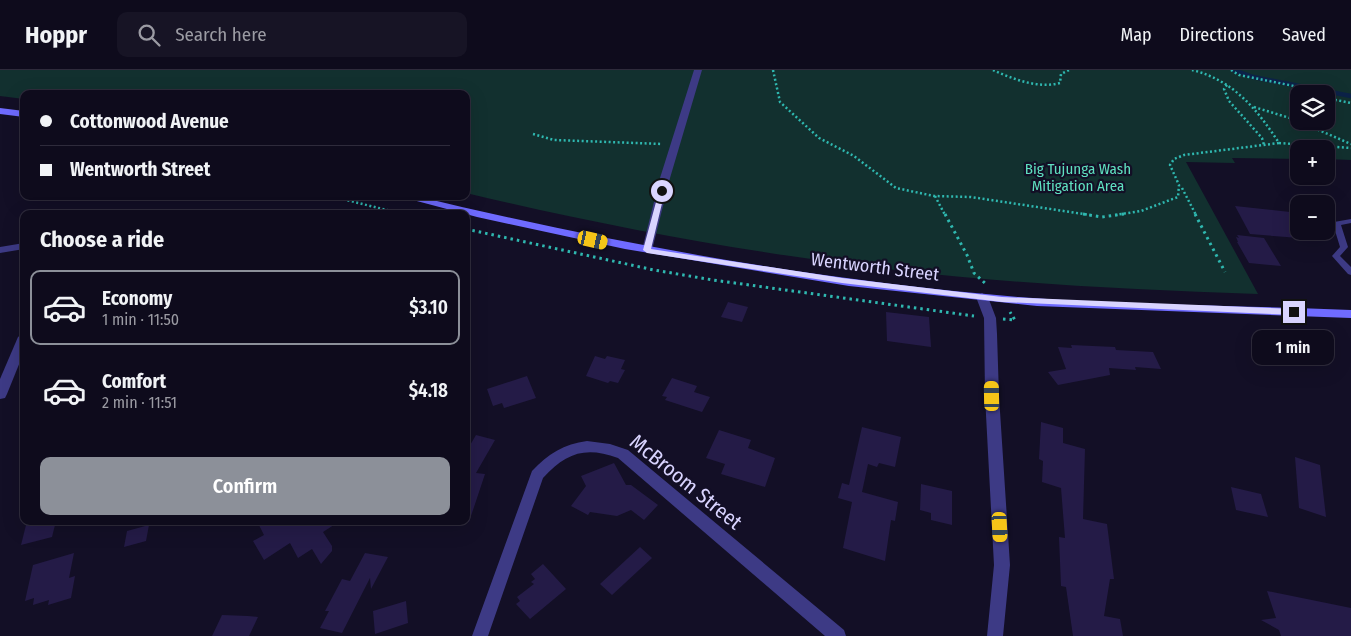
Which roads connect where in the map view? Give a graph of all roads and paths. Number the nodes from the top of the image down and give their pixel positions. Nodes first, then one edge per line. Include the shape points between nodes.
1 (698, 70) edge
2 (772, 70) edge
3 (994, 70) edge
4 (1069, 70) edge
5 (1192, 70) edge
6 (1231, 70) edge
7 (1226, 85) junction
8 (1290, 85) edge
9 (1335, 100) edge
10 (1351, 103) edge
11 (1253, 106) junction
12 (0, 111) edge
13 (20, 114) edge
14 (533, 134) dead end
15 (1279, 143) junction
16 (1351, 144) edge
17 (675, 145) junction
18 (1264, 145) junction
19 (1351, 148) edge
20 (1180, 185) junction
21 (934, 196) junction
22 (346, 200) edge
23 (420, 200) edge
24 (388, 210) edge
25 (463, 210) edge
26 (470, 212) edge
27 (1351, 221) edge
28 (470, 230) edge
29 (20, 247) edge
30 (0, 250) edge
31 (647, 250) junction
32 (1225, 272) dead end
33 (1351, 272) edge
34 (982, 298) junction
35 (1002, 300) junction
36 (1351, 314) edge
37 (990, 318) junction
38 (20, 346) edge
39 (0, 394) edge
40 (480, 636) edge
41 (838, 636) edge
42 (996, 636) edge

1 - 17 street
2 - 21 path via 780,102 819,138 854,156 896,188
3 - 4 path via 1012,79 1050,85 1060,83 1061,74
5 - 7 path
6 - 8 path via 1239,75
7 - 11 path
7 - 18 path via 1224,89 1230,101 1262,138
9 - 10 path
11 - 15 path
11 - 16 path
12 - 13 main road
14 - 17 path via 554,140
15 - 18 path
15 - 19 path
17 - 31 street
18 - 20 path via 1214,150 1174,159 1170,165
20 - 21 path via 1178,196 1160,204 1102,217 972,197
20 - 32 path
21 - 35 path via 974,273
22 - 24 path
23 - 25 main road, Wentworth Street
26 - 31 main road, Wentworth Street
27 - 33 lane via 1337,224 1344,247 1336,256
28 - 37 path via 694,277
29 - 30 street
31 - 34 main road, Wentworth Street via 748,267
34 - 35 main road, Wentworth Street
34 - 37 street
35 - 36 main road, Wentworth Street
35 - 37 path via 1015,320
37 - 42 street via 1002,565
38 - 39 street
40 - 41 street, McBroom Street via 537,475 561,453 593,446 623,454

